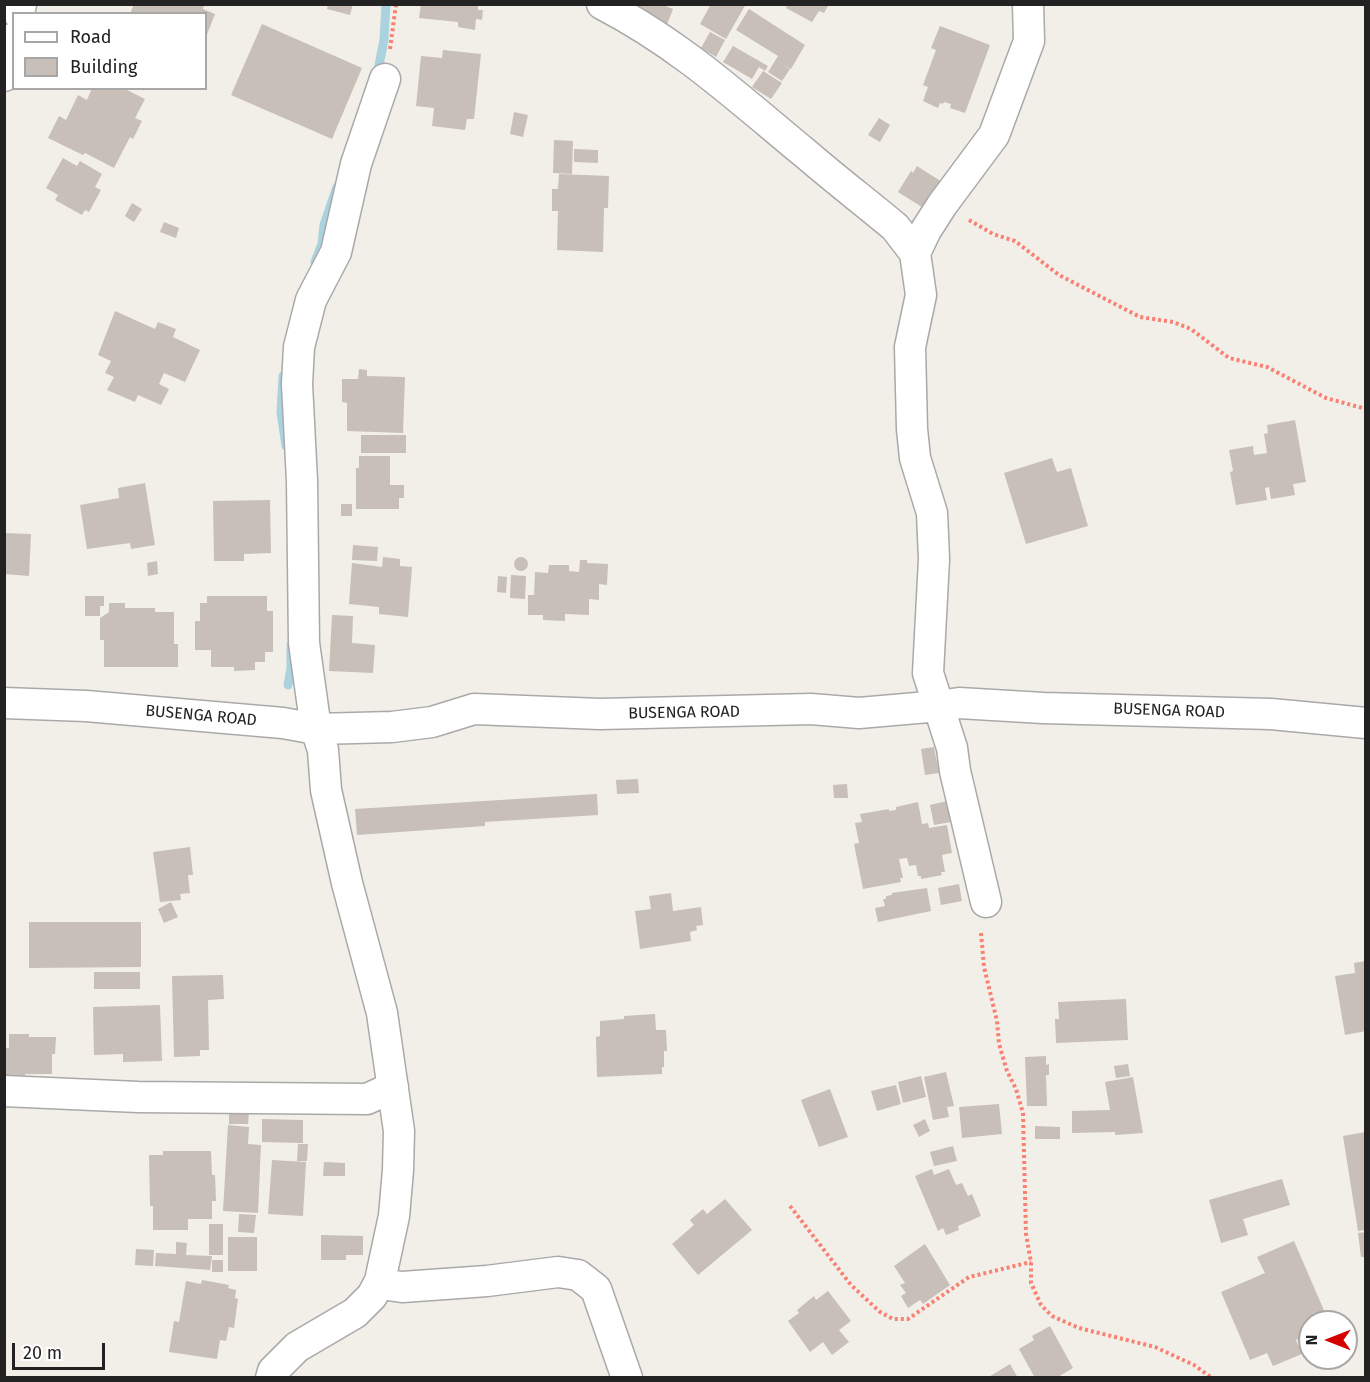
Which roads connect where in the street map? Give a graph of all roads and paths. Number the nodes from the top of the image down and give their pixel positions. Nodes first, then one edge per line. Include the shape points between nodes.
1 (396, 4) edge
2 (602, 4) edge
3 (1028, 4) edge
4 (12, 46) edge
5 (4, 76) edge
6 (385, 79) joint
7 (942, 206) junction
8 (915, 253) junction
9 (1365, 409) edge
10 (4, 703) edge
11 (940, 706) junction
12 (1365, 723) edge
13 (316, 729) junction
14 (986, 902) joint
15 (393, 1087) junction
16 (4, 1091) edge
17 (790, 1206) dead end
18 (1031, 1262) junction
19 (380, 1281) junction
20 (271, 1377) edge
21 (627, 1377) edge
22 (1212, 1377) edge

1 - 6 path
2 - 8 street via 681,52 741,99 895,227
3 - 7 street via 1029,42 994,135
4 - 5 street
6 - 13 street via 356,164 336,252 311,300 300,346 297,384 304,643
7 - 8 street
7 - 9 path via 993,234 1015,241 1059,275 1140,317 1191,329 1229,358 1267,367 1326,398
8 - 11 street via 921,296 910,347 912,429 915,458 932,513 934,559 928,673
10 - 13 street, BUSENGA ROAD via 86,706
11 - 12 street, BUSENGA ROAD via 959,702 1271,714
11 - 13 street, BUSENGA ROAD via 860,713 811,709 600,714 474,709 432,722
11 - 14 street
13 - 15 street via 347,883 382,1013
14 - 18 path via 981,933 984,968 999,1044 1023,1113 1026,1234
15 - 16 street via 367,1099
15 - 19 street via 399,1131 398,1170 394,1216
17 - 18 path via 851,1286 893,1319 908,1319 969,1277
18 - 22 path via 1031,1283 1041,1305 1052,1316 1079,1328 1155,1347
19 - 20 street via 372,1296 355,1312 297,1347
19 - 21 street via 402,1287 558,1272 578,1275 596,1289

